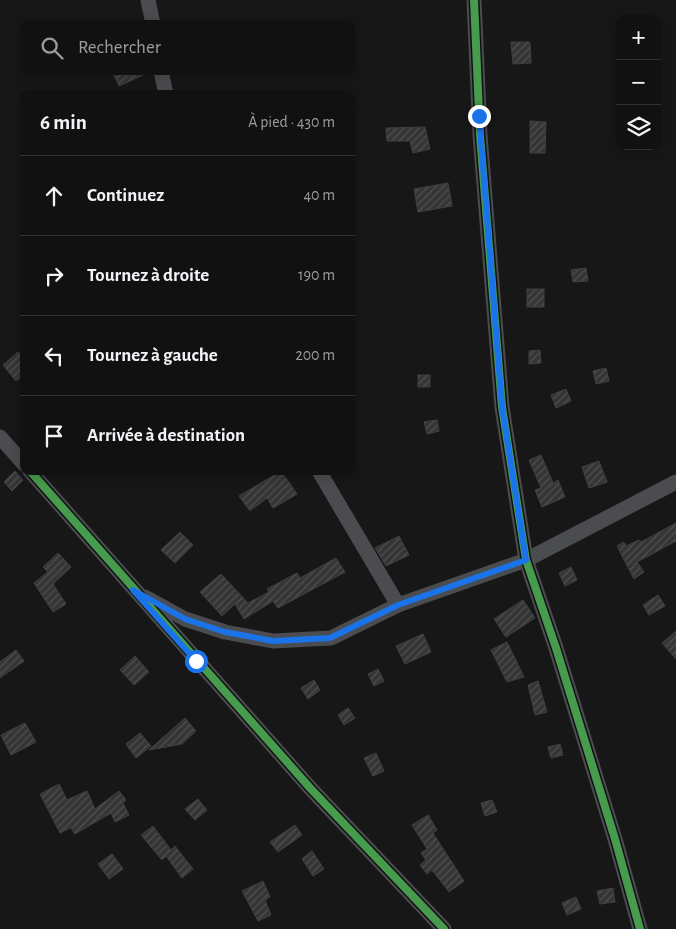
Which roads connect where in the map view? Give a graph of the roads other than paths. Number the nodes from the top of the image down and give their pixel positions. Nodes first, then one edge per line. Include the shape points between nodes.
1 (148, 0) edge
2 (474, 0) edge
3 (152, 20) edge
4 (163, 75) edge
5 (165, 90) edge
6 (0, 437) edge
7 (20, 460) edge
8 (33, 475) edge
9 (321, 475) edge
10 (676, 482) edge
11 (526, 560) junction
12 (133, 590) junction
13 (398, 605) junction
14 (444, 929) edge
15 (640, 929) edge

1 - 3 street
2 - 11 street via 480,135 502,407
4 - 5 street
6 - 7 street
8 - 12 street
9 - 13 street
10 - 11 street
11 - 13 street
11 - 15 street via 556,648
12 - 13 street via 185,619 225,632 273,641 330,638
12 - 14 street via 311,789

